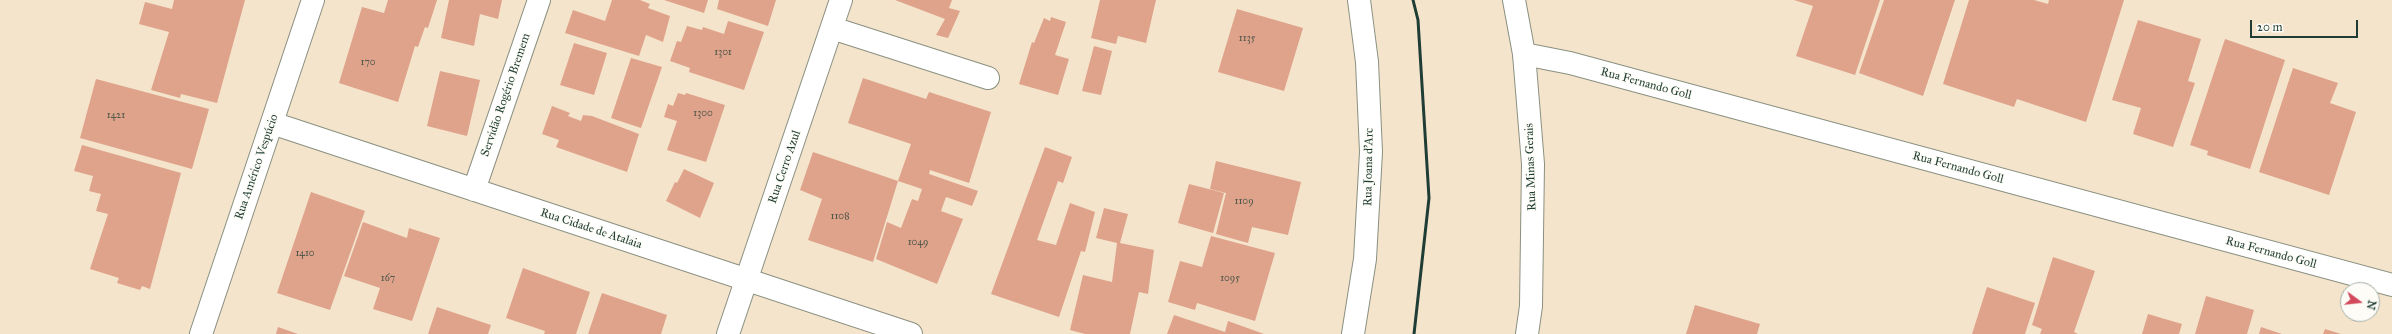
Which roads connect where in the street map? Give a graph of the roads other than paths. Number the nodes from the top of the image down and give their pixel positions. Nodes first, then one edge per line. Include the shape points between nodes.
1 (314, 0) edge
2 (539, 0) edge
3 (841, 0) edge
4 (1359, 0) edge
5 (1514, 0) edge
6 (832, 28) junction
7 (1524, 54) junction
8 (988, 78) dead end
9 (272, 123) junction
10 (474, 190) junction
11 (746, 280) junction
12 (2392, 285) edge
13 (201, 334) edge
14 (728, 334) edge
15 (911, 334) edge
16 (1353, 334) edge
17 (1527, 334) edge

1 - 9 street, Rua Américo Vespúcio
2 - 10 street, Servidão Rogério Bremem
3 - 6 street, Rua Cerro Azul
4 - 16 street, Rua Joana d'Arc via 1367,62 1371,152 1365,258
5 - 7 street, Rua Minas Gerais
6 - 8 street
6 - 11 street, Rua Cerro Azul
7 - 12 street, Rua Fernando Goll via 1570,63
7 - 17 street, Rua Minas Gerais via 1533,164 1531,306
9 - 10 street, Rua Cidade de Atalaia
9 - 13 street, Rua Américo Vespúcio
10 - 11 street, Rua Cidade de Atalaia
11 - 14 street, Rua Cerro Azul
11 - 15 street, Rua Cidade de Atalaia

